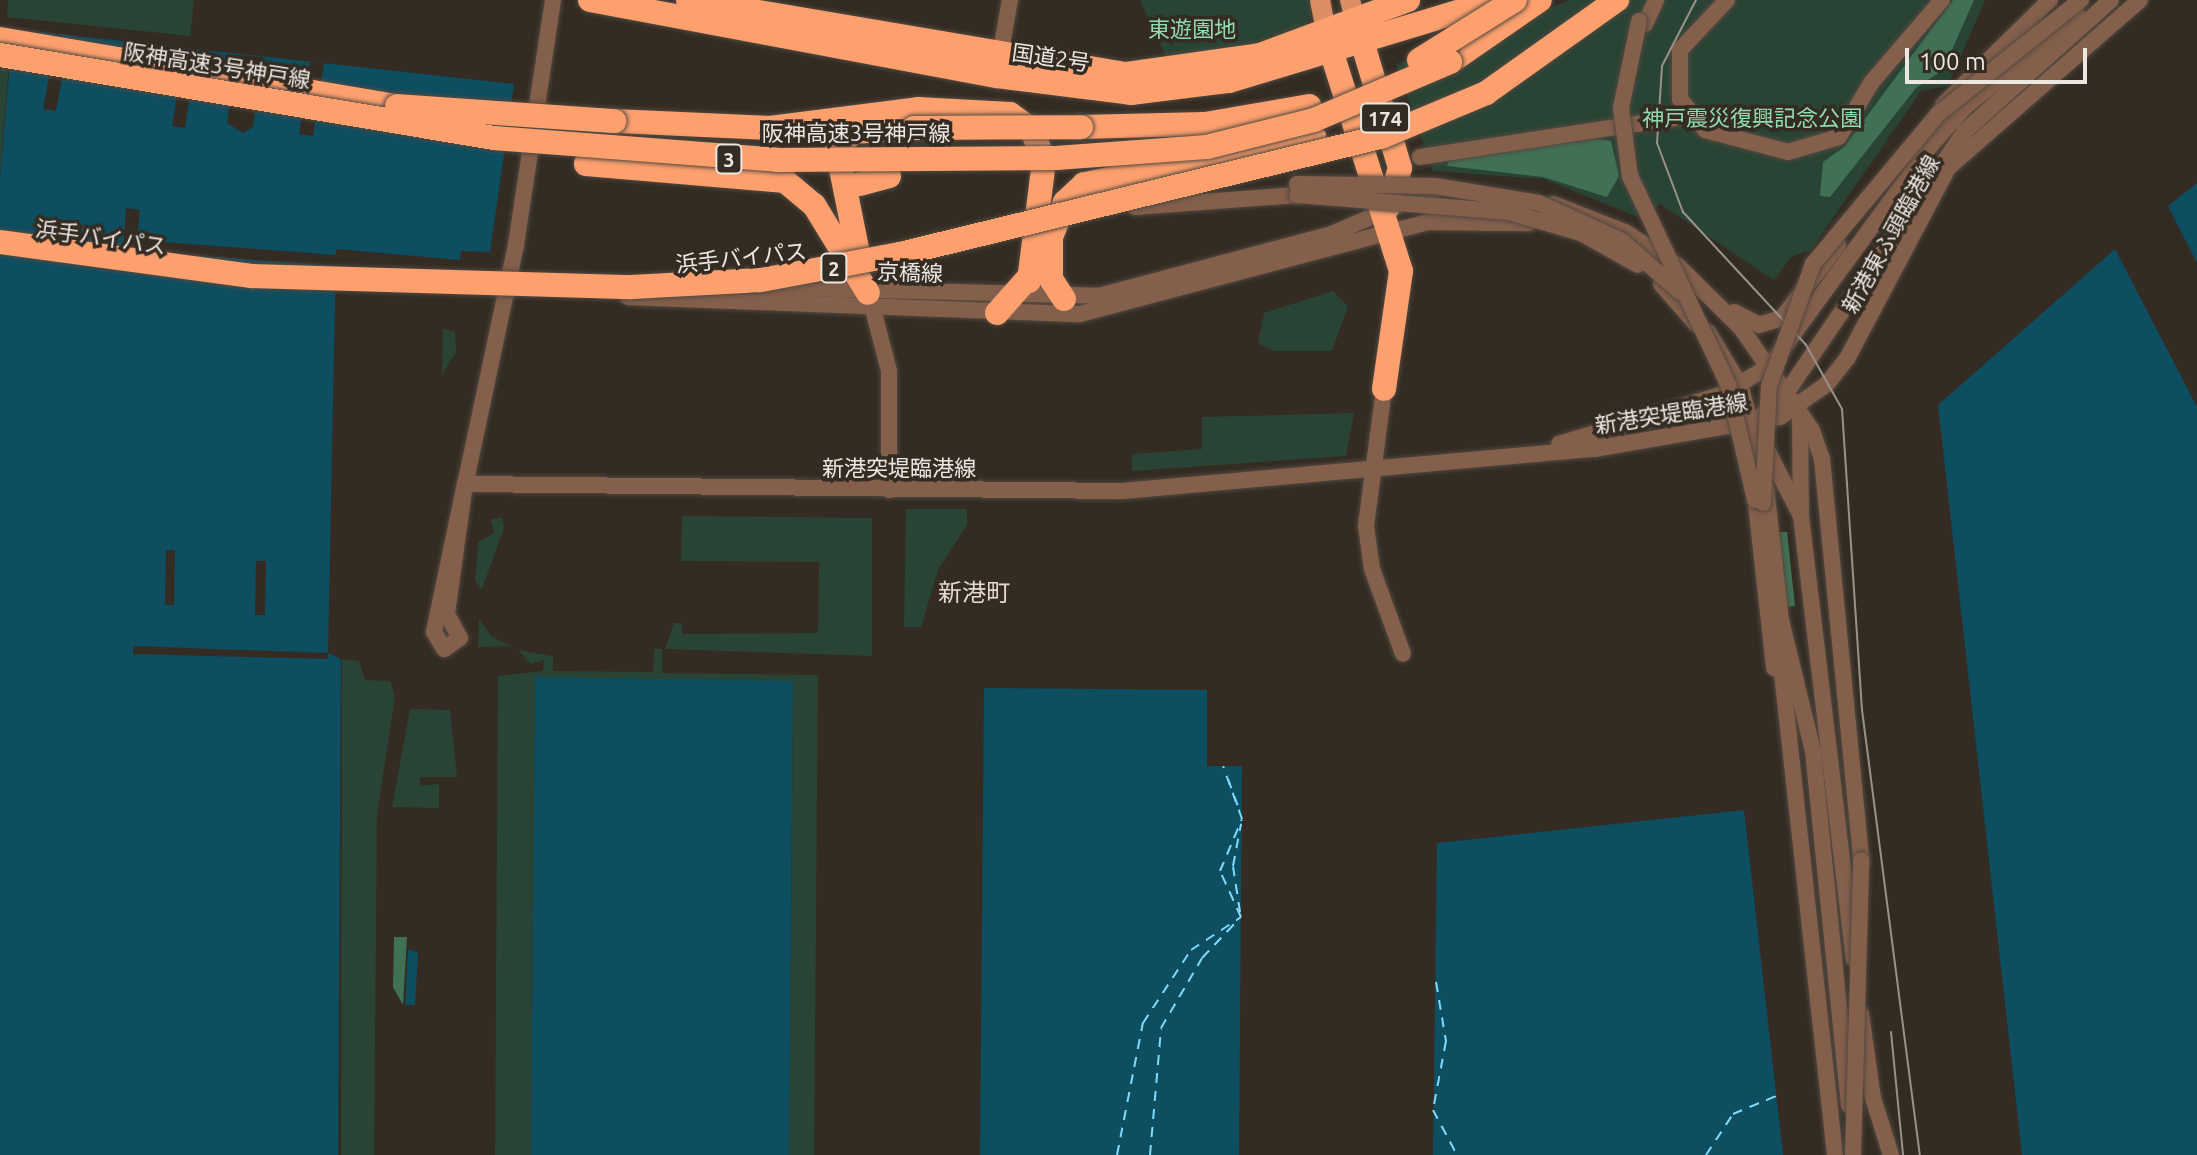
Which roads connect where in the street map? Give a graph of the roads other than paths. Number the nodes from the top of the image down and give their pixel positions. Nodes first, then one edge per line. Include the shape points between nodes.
1 (553, 0) edge
2 (590, 0) edge
3 (1010, 0) edge
4 (1320, 0) edge
5 (1408, 0) edge
6 (1498, 0) edge
7 (1515, 0) edge
8 (1540, 0) edge
9 (1617, 0) edge
10 (1625, 0) edge
11 (1647, 0) edge
12 (1656, 0) edge
13 (1727, 0) edge
14 (1942, 0) edge
15 (2050, 0) edge
16 (2069, 0) edge
17 (2081, 0) edge
18 (2099, 0) edge
19 (2111, 0) edge
20 (2140, 0) edge
21 (704, 1) edge
22 (1356, 21) edge
23 (0, 39) edge
24 (1329, 44) junction
25 (0, 55) edge
26 (1000, 56) junction
27 (1450, 62) junction
28 (1309, 106) junction
29 (395, 113) junction
30 (1688, 116) junction
31 (916, 118) junction
32 (1420, 157) dead end
33 (1056, 158) junction
34 (860, 184) dead end
35 (1137, 199) junction
36 (1088, 215) junction
37 (1388, 224) junction
38 (0, 245) edge
39 (507, 275) junction
40 (1036, 275) junction
41 (503, 292) junction
42 (870, 300) junction
43 (1722, 305) junction
44 (1716, 337) junction
45 (1718, 359) junction
46 (1770, 366) junction
47 (1740, 385) junction
48 (1384, 389) joint
49 (1789, 389) junction
50 (1800, 406) junction
51 (1753, 424) junction
52 (1544, 449) junction
53 (1368, 471) junction
54 (465, 484) junction
55 (889, 490) junction
56 (1760, 503) junction
57 (1801, 516) junction
58 (1403, 654) dead end
59 (1828, 1155) edge
60 (1835, 1155) edge
61 (1853, 1155) edge
62 (1891, 1155) edge

1 - 39 street
2 - 24 highway, 国道2号 via 997,76 1131,93 1229,81
3 - 26 street
4 - 24 main road
5 - 22 highway, 国道2号
6 - 22 highway, 国道2号
7 - 28 highway, 阪神高速3号神戸線 / 3, bridge via 1404,68
8 - 27 highway, 阪神高速3号神戸線 / 3
9 - 35 highway, 浜手バイパス / 2, bridge via 1537,64 1433,118 1326,153
10 - 36 highway, 浜手バイパス / 2, bridge via 1540,68 1435,123 1328,158
11 - 45 street, bridge via 1621,108 1630,176
12 - 44 street, bridge via 1630,87 1632,151 1646,197
13 - 30 street via 1680,50 1675,78
14 - 30 street via 1871,83 1839,137 1816,148 1788,152 1729,141
15 - 43 street via 1953,93 1782,318 1759,325
16 - 56 street, bridge via 1931,110 1806,261 1765,370
17 - 56 street, bridge via 1938,114 1813,264 1769,386
18 - 46 street, 新港東ふ頭臨港線 via 1966,106
19 - 49 street via 1973,123
20 - 50 street, 新港東ふ頭臨港線 via 1948,168 1848,357
21 - 26 highway, 国道2号
22 - 24 highway, 国道2号
22 - 37 highway, 174 via 1400,168
23 - 29 highway, 阪神高速3号神戸線 / 3
24 - 26 highway, 国道2号 via 1127,74
24 - 37 highway, 174
25 - 29 highway, 阪神高速3号神戸線 / 3, bridge
27 - 33 highway, 阪神高速3号神戸線 / 3, bridge via 1350,108 1247,139
27 - 40 highway, 3, bridge via 1352,123 1084,184 1065,202
28 - 29 highway, 阪神高速3号神戸線 / 3, bridge via 1151,138 867,144 628,138
28 - 31 highway, 3, bridge via 1177,126
29 - 31 highway, 3, bridge via 745,128
29 - 33 highway, 阪神高速3号神戸線 / 3, bridge via 668,157
29 - 42 highway, 3, bridge via 586,164 774,177 795,187 825,221
30 - 32 street
31 - 40 highway, 3 via 999,111 1026,123 1044,161
31 - 42 highway, 3 via 861,130 837,149
33 - 34 highway, bridge via 919,170
35 - 38 highway, 浜手バイパス / 2, bridge via 821,270 674,286 251,276
35 - 44 street, bridge via 1378,183 1516,197 1561,210 1640,254
36 - 38 highway, 浜手バイパス / 2, bridge via 823,275 677,291 251,281
36 - 45 street, bridge via 1297,195 1444,202 1581,233 1661,284
37 - 40 street, 京橋線 via 1140,286
37 - 40 street, 京橋線 via 1121,307
37 - 43 street via 1433,190 1575,210 1650,247
37 - 47 street via 1510,220 1594,243 1676,295
37 - 48 highway, 174 via 1402,294
39 - 41 street
39 - 42 street, 京橋線
40 - 42 street, 京橋線
40 - 42 street, 京橋線
41 - 42 street, 京橋線
41 - 54 street
42 - 55 street via 889,371
43 - 46 street
44 - 56 street, bridge via 1744,412
45 - 56 street, bridge
46 - 47 street, 新港突堤臨港線
46 - 49 street
47 - 51 street
47 - 52 street, 新港突堤臨港線
48 - 53 street
49 - 50 street
49 - 51 street
50 - 51 street, 新港突堤臨港線
50 - 57 street
50 - 61 street, bridge via 1822,459 1861,860
51 - 52 street, 新港突堤臨港線 via 1594,449
51 - 57 street
51 - 61 street, bridge via 1781,620 1813,751
52 - 53 street, 新港突堤臨港線
53 - 55 street, 新港突堤臨港線 via 1113,491
53 - 58 street via 1368,548
54 - 54 street via 447,614 460,638 444,649 434,632
54 - 55 street, 新港突堤臨港線
56 - 59 street
56 - 60 street
57 - 62 street via 1871,1083

